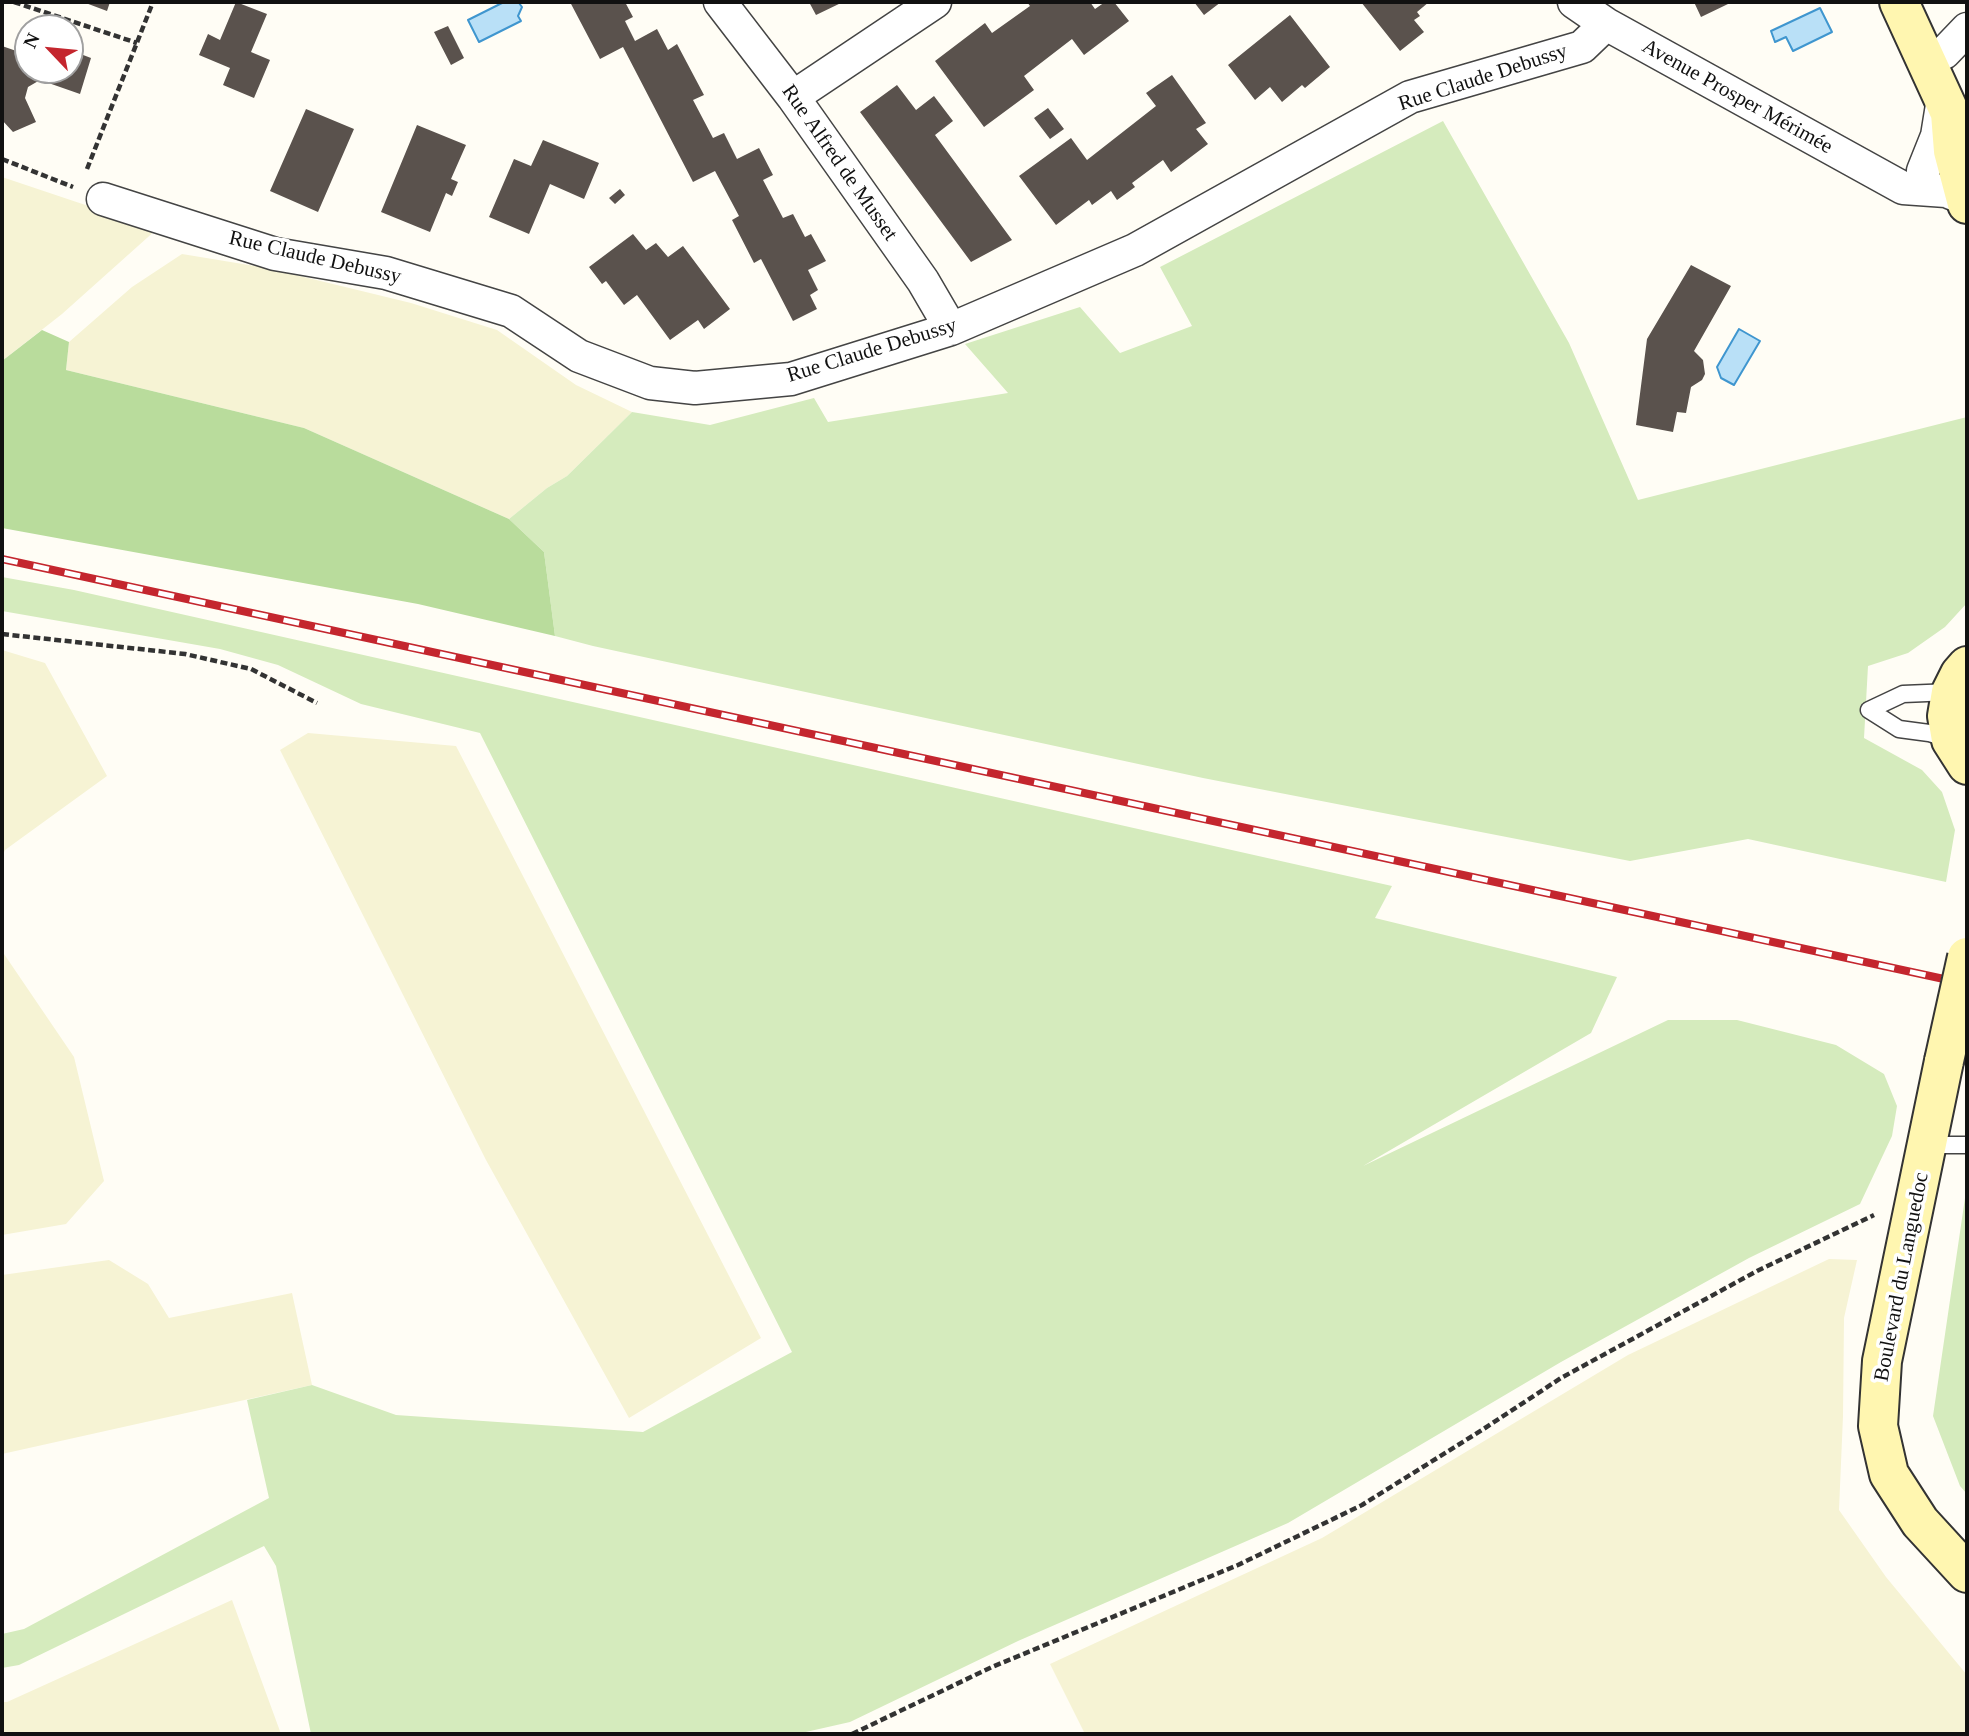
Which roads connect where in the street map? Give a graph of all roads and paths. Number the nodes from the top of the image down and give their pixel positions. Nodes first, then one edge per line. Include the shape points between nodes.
1 (14, 2) edge
2 (153, 2) edge
3 (720, 2) edge
4 (934, 2) edge
5 (1574, 2) edge
6 (1899, 2) edge
7 (1606, 24) junction
8 (1967, 29) edge
9 (137, 43) junction
10 (1927, 59) junction
11 (793, 97) junction
12 (1946, 140) edge
13 (2, 159) edge
14 (91, 195) junction
15 (1967, 202) edge
16 (951, 329) junction
17 (2, 634) edge
18 (1959, 679) edge
19 (317, 702) dead end
20 (1959, 752) edge
21 (1967, 957) edge
22 (1928, 1145) junction
23 (1967, 1145) edge
24 (1919, 1186) junction
25 (1967, 1573) edge
26 (852, 1734) edge

1 - 9 path
2 - 9 path
3 - 11 street, Rue Alfred de Musset
4 - 11 street
5 - 7 street, Avenue Prosper Mérimée
6 - 10 street
7 - 12 street, Avenue Prosper Mérimée
7 - 16 street, Rue Claude Debussy via 1582,47 1410,97 1135,250
8 - 10 street via 1944,53
9 - 14 path
10 - 12 street
11 - 16 street, Rue Alfred de Musset via 923,281
12 - 15 street
12 - 15 street, Avenue Prosper Mérimée via 1946,191
13 - 14 path
14 - 16 street, Rue Claude Debussy via 275,254 386,273 511,311 579,356 650,383 695,388 791,379
17 - 19 path via 185,654 251,669
18 - 20 street via 1947,716
18 - 20 lane via 1903,694 1869,710 1899,729 1929,733
21 - 22 street, Boulevard du Languedoc, bridge
22 - 23 lane
22 - 24 street, Boulevard du Languedoc
24 - 25 street, Boulevard du Languedoc via 1882,1360 1878,1426 1889,1474 1920,1522
24 - 26 path via 1875,1214 1757,1271 1561,1378 1362,1504 1238,1565 992,1667

